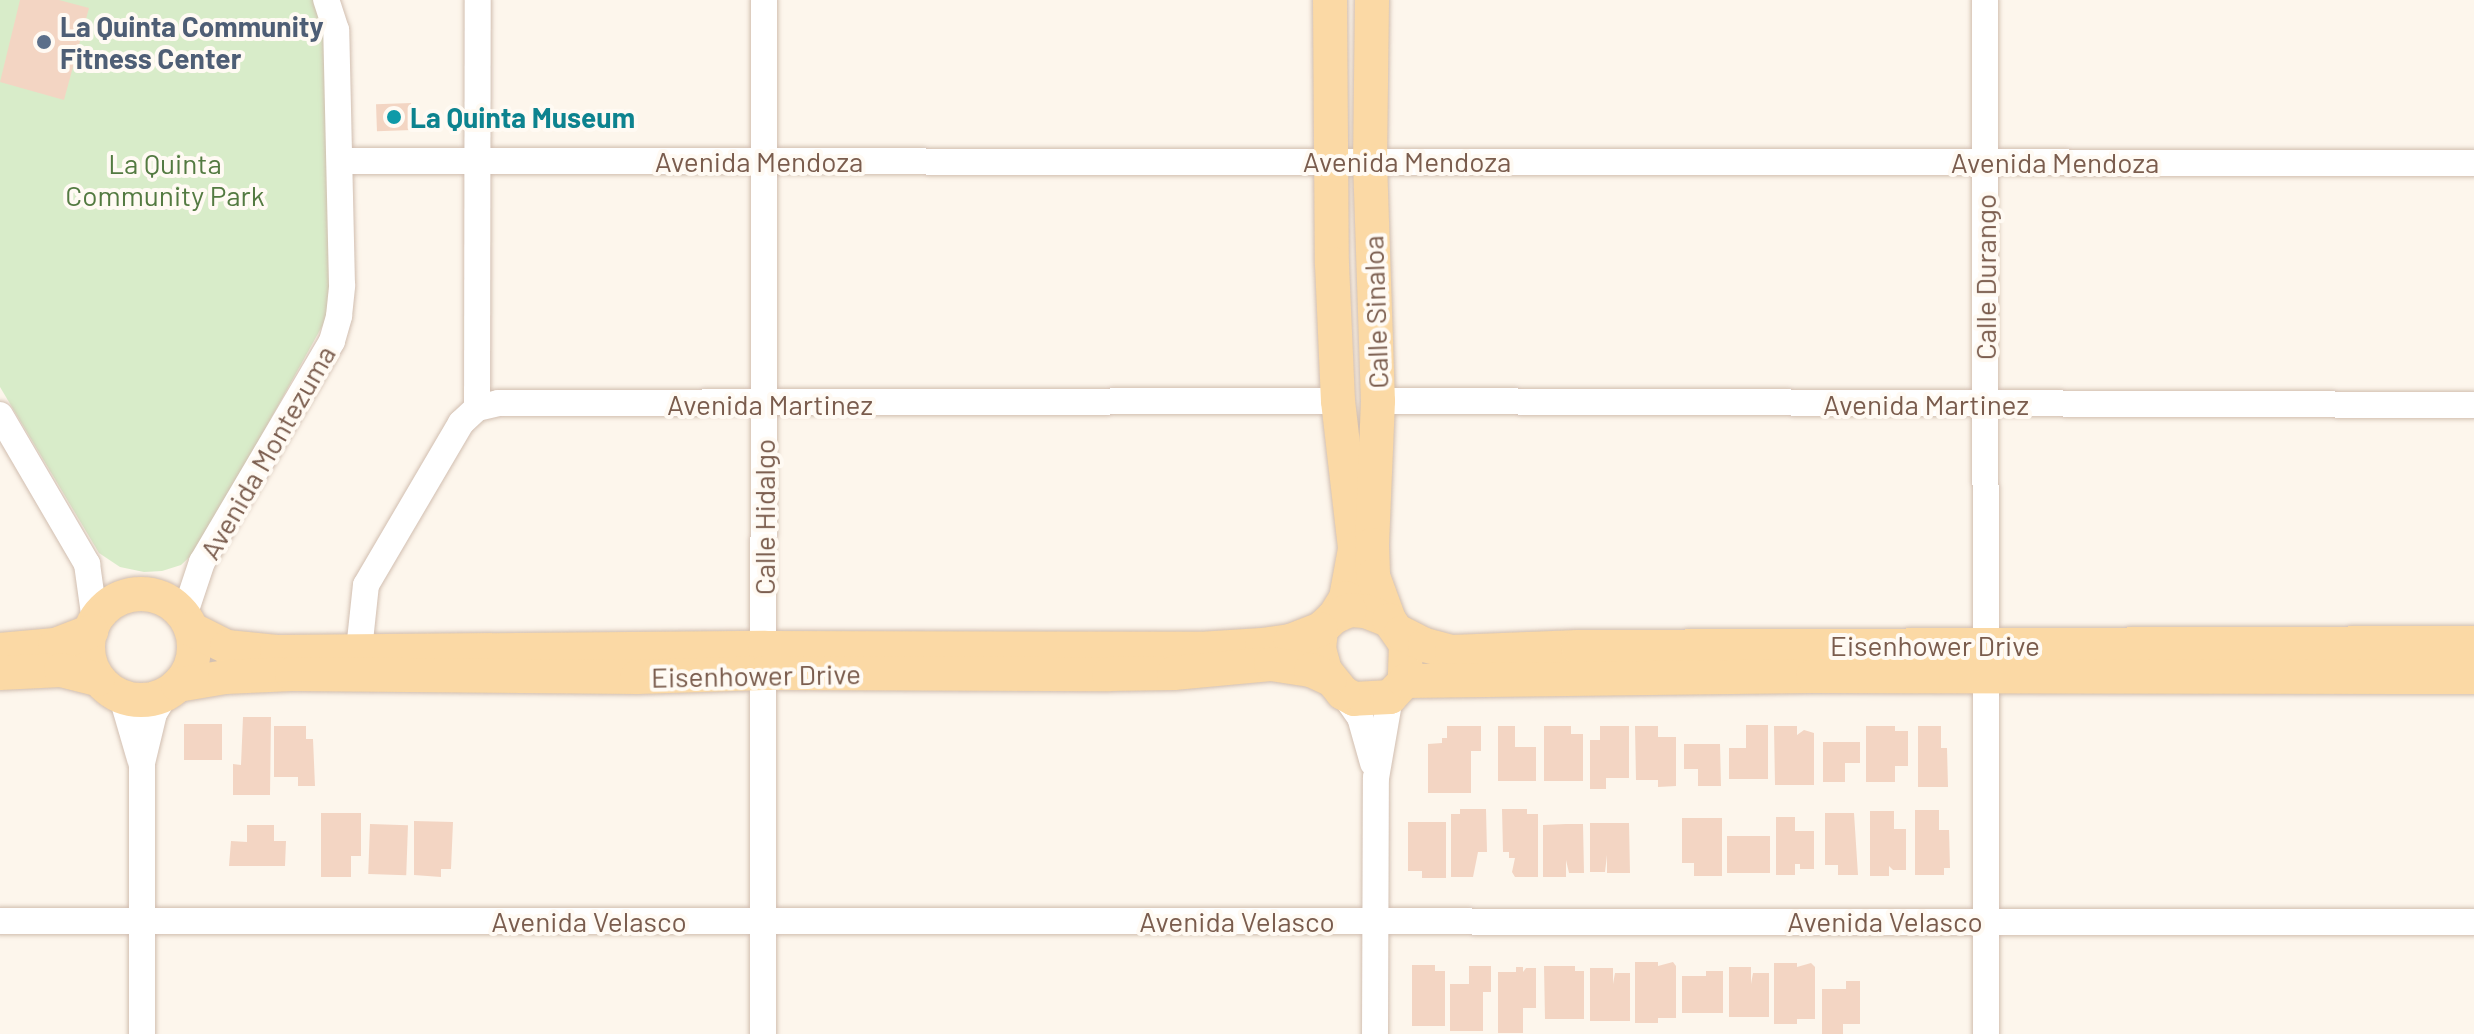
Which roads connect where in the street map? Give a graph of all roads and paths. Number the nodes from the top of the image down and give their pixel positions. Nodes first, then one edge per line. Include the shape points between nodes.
1 (326, 0) edge
2 (478, 0) edge
3 (764, 0) edge
4 (1330, 0) edge
5 (1372, 0) edge
6 (1985, 0) edge
7 (478, 160) junction
8 (340, 161) junction
9 (764, 161) junction
10 (1331, 161) junction
11 (1370, 161) junction
12 (1985, 162) junction
13 (2474, 163) edge
14 (1338, 401) junction
15 (1378, 401) junction
16 (763, 405) junction
17 (1985, 405) junction
18 (2474, 405) edge
19 (477, 408) junction
20 (0, 415) edge
21 (188, 622) junction
22 (1328, 623) junction
23 (93, 626) junction
24 (1395, 627) junction
25 (2474, 643) edge
26 (0, 650) edge
27 (359, 650) junction
28 (765, 660) junction
29 (1986, 660) junction
30 (0, 673) edge
31 (2474, 677) edge
32 (1336, 686) junction
33 (110, 688) junction
34 (1397, 689) junction
35 (172, 690) junction
36 (142, 763) junction
37 (1376, 778) junction
38 (0, 921) edge
39 (142, 921) junction
40 (763, 921) junction
41 (1375, 921) junction
42 (1986, 921) junction
43 (2474, 922) edge
44 (142, 1034) edge
45 (763, 1034) edge
46 (1375, 1034) edge
47 (1986, 1034) edge

1 - 8 street, Avenida Montezuma via 336,30
2 - 7 street
3 - 9 street, Calle Hidalgo
4 - 10 main road, Calle Sinaloa
5 - 11 main road, Calle Sinaloa
6 - 12 street, Calle Durango
7 - 8 street, Avenida Mendoza
7 - 9 street, Avenida Mendoza
7 - 19 street
8 - 21 street, Avenida Montezuma via 342,285 332,341 213,541 193,582
9 - 10 street, Avenida Mendoza
9 - 16 street, Calle Hidalgo
10 - 11 street, Avenida Mendoza
10 - 14 main road, Calle Sinaloa
11 - 12 street, Avenida Mendoza
11 - 15 main road, Calle Sinaloa
12 - 13 street, Avenida Mendoza
12 - 17 street, Calle Durango
14 - 16 street, Avenida Martinez
14 - 22 main road, Calle Sinaloa via 1355,549 1346,598
15 - 17 street, Avenida Martinez
15 - 24 main road, Calle Sinaloa via 1373,576
16 - 19 street, Avenida Martinez via 498,403
16 - 28 street, Calle Hidalgo
17 - 18 street, Avenida Martinez
17 - 29 street, Calle Durango
19 - 27 street via 461,423 366,585
20 - 23 street via 87,564
21 - 23 main road, Eisenhower Drive via 161,598 131,595 104,609
21 - 27 main road, Eisenhower Drive via 212,642 252,652
21 - 35 main road via 193,659
22 - 24 main road via 1350,610 1365,611
22 - 28 main road, Eisenhower Drive via 1290,641 1262,645
22 - 32 main road via 1321,660
23 - 26 main road, Eisenhower Drive via 55,645
23 - 33 main road via 88,650
24 - 29 main road, Eisenhower Drive via 1425,645 1452,652 1578,647
24 - 34 main road via 1408,656
25 - 29 main road, Eisenhower Drive
27 - 28 main road, Eisenhower Drive
28 - 32 main road, Eisenhower Drive via 1174,673 1271,664 1311,670
28 - 35 main road, Eisenhower Drive via 637,677 279,674 225,677
28 - 40 street, Calle Hidalgo
29 - 31 main road, Eisenhower Drive
29 - 34 main road, Eisenhower Drive
29 - 42 street, Calle Durango
30 - 33 main road, Eisenhower Drive via 61,670
32 - 34 main road via 1366,701
32 - 37 street via 1360,717
33 - 35 main road, Eisenhower Drive via 137,701
33 - 36 street
34 - 37 street
35 - 36 street via 154,713
36 - 39 street
37 - 41 street
38 - 39 street, Avenida Velasco
39 - 40 street, Avenida Velasco
39 - 44 street
40 - 41 street, Avenida Velasco
40 - 45 street, Calle Hidalgo
41 - 42 street, Avenida Velasco
41 - 46 street
42 - 43 street, Avenida Velasco
42 - 47 street, Calle Durango

